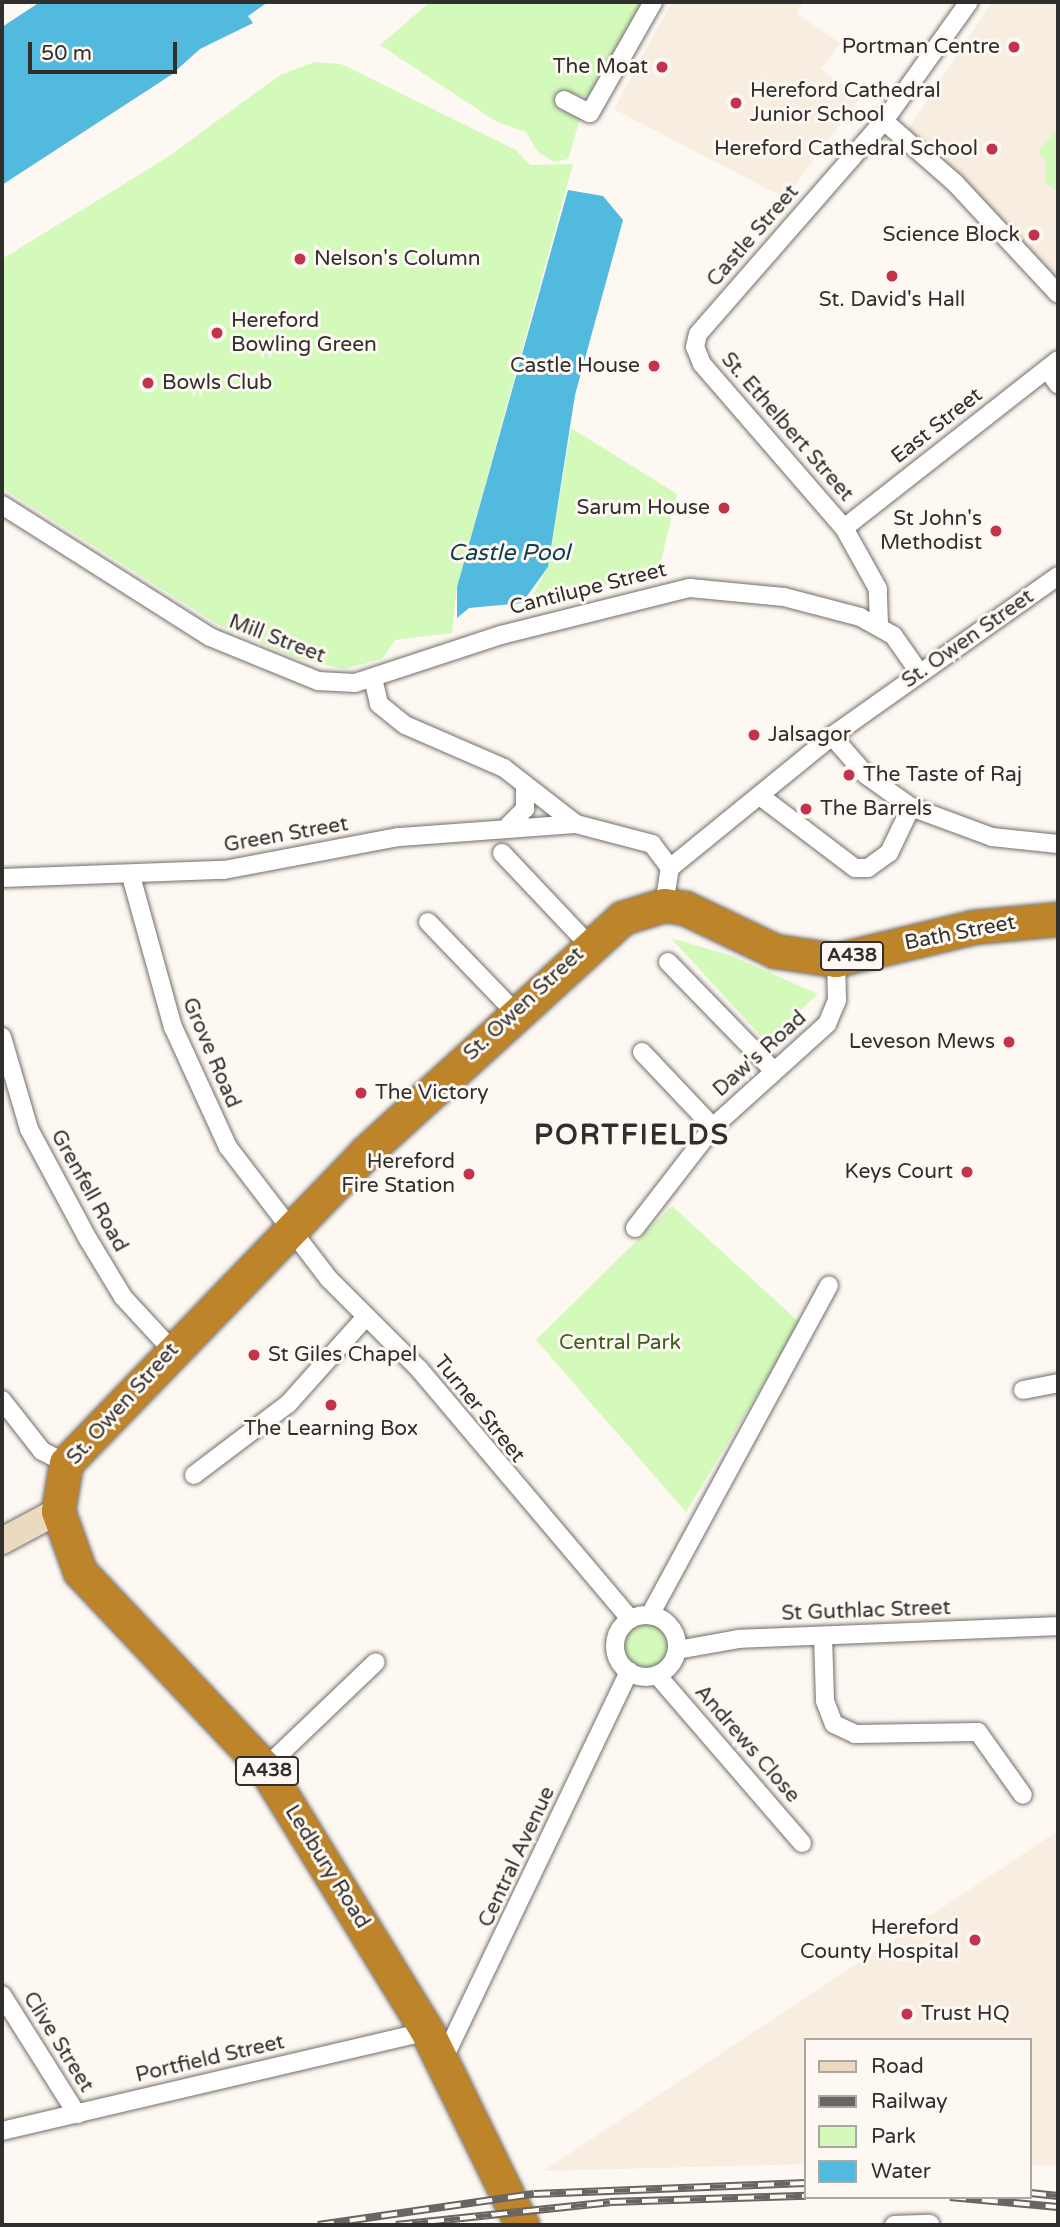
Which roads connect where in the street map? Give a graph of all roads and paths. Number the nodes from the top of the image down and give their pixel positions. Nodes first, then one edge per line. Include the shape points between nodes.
1 (653, 2) edge
2 (970, 2) edge
3 (564, 100) dead end
4 (884, 121) junction
5 (1058, 294) edge
6 (698, 334) joint
7 (1054, 371) edge
8 (2, 505) edge
9 (844, 528) junction
10 (1058, 576) edge
11 (879, 625) junction
12 (919, 672) junction
13 (373, 678) junction
14 (832, 736) junction
15 (525, 785) junction
16 (760, 796) junction
17 (911, 807) junction
18 (576, 824) junction
19 (509, 825) junction
20 (1058, 844) edge
21 (502, 853) dead end
22 (670, 868) junction
23 (131, 876) junction
24 (2, 878) edge
25 (664, 905) junction
26 (1058, 919) edge
27 (428, 922) dead end
28 (588, 944) junction
29 (836, 960) junction
30 (668, 961) dead end
31 (515, 1012) junction
32 (2, 1037) edge
33 (642, 1052) dead end
34 (772, 1069) junction
35 (713, 1127) junction
36 (635, 1228) dead end
37 (288, 1231) junction
38 (829, 1286) dead end
39 (364, 1319) junction
40 (171, 1349) junction
41 (1058, 1384) edge
42 (1023, 1390) dead end
43 (2, 1400) edge
44 (66, 1463) junction
45 (194, 1475) dead end
46 (58, 1511) junction
47 (2, 1541) edge
48 (650, 1615) junction
49 (630, 1619) junction
50 (1058, 1626) edge
51 (823, 1636) junction
52 (677, 1650) junction
53 (376, 1662) dead end
54 (629, 1671) junction
55 (657, 1675) junction
56 (265, 1768) junction
57 (1023, 1794) dead end
58 (802, 1843) dead end
59 (2, 1995) edge
60 (435, 2046) junction
61 (76, 2114) junction
62 (2, 2131) edge
63 (930, 2224) edge
64 (522, 2225) edge
65 (894, 2225) edge

1 - 3 street via 590,113
2 - 4 street, Castle Street
4 - 5 street via 955,183
4 - 6 street, Castle Street
6 - 9 street, St. Ethelbert Street via 695,347 702,364
7 - 9 street, East Street
8 - 13 street, Mill Street via 210,638 318,681
9 - 11 street, St. Ethelbert Street via 878,589
10 - 12 street, St. Owen Street
11 - 12 street, Cantilupe Street via 909,652
11 - 13 street, Cantilupe Street via 784,597 690,588 501,635
12 - 14 street, St. Owen Street
13 - 15 street via 379,704 398,720 504,768
14 - 16 street, St. Owen Street
14 - 17 street via 866,775
15 - 18 street
15 - 19 street via 524,810
16 - 17 street via 855,868 868,868 889,853
16 - 22 street, St. Owen Street
17 - 20 street via 992,837
18 - 19 street, Green Street
18 - 22 street via 638,838
19 - 23 street, Green Street via 224,870
21 - 28 street
22 - 25 street
23 - 24 street, Green Street
23 - 37 street, Grove Road via 173,1027 228,1147
25 - 28 highway, St. Owen Street via 622,918
25 - 29 highway, Bath Street / A438 via 701,914 775,951
26 - 29 highway, Bath Street / A438 via 973,928
27 - 31 street
28 - 31 highway, St. Owen Street
29 - 34 street, Daw's Road via 833,1015
30 - 34 street
31 - 37 highway, St. Owen Street
32 - 40 street, Grenfell Road via 29,1129 81,1227 123,1297
33 - 35 street
34 - 35 street, Daw's Road
35 - 36 street, Daw's Road
37 - 39 street, Turner Street
37 - 40 highway, St. Owen Street
38 - 48 street
39 - 45 street via 288,1404
39 - 49 street, Turner Street via 419,1369
40 - 44 highway, St. Owen Street
41 - 42 street
43 - 44 street via 42,1451
44 - 46 highway, St. Owen Street / A438
46 - 47 main road
46 - 56 highway, Ledbury Road / A438 via 80,1573
48 - 49 street
48 - 52 street via 668,1623
49 - 54 street via 615,1645
50 - 51 street, St Guthlac Street
51 - 52 street, St Guthlac Street via 717,1640
51 - 57 street via 825,1701 834,1724 855,1734 978,1732
52 - 55 street
53 - 56 street
54 - 55 street
54 - 60 street, Central Avenue
55 - 58 street, Andrews Close
56 - 60 highway, Ledbury Road / A438
59 - 61 street, Clive Street
60 - 61 street, Portfield Street
60 - 64 highway, Ledbury Road / A438
61 - 62 street, Portfield Street
63 - 65 street

